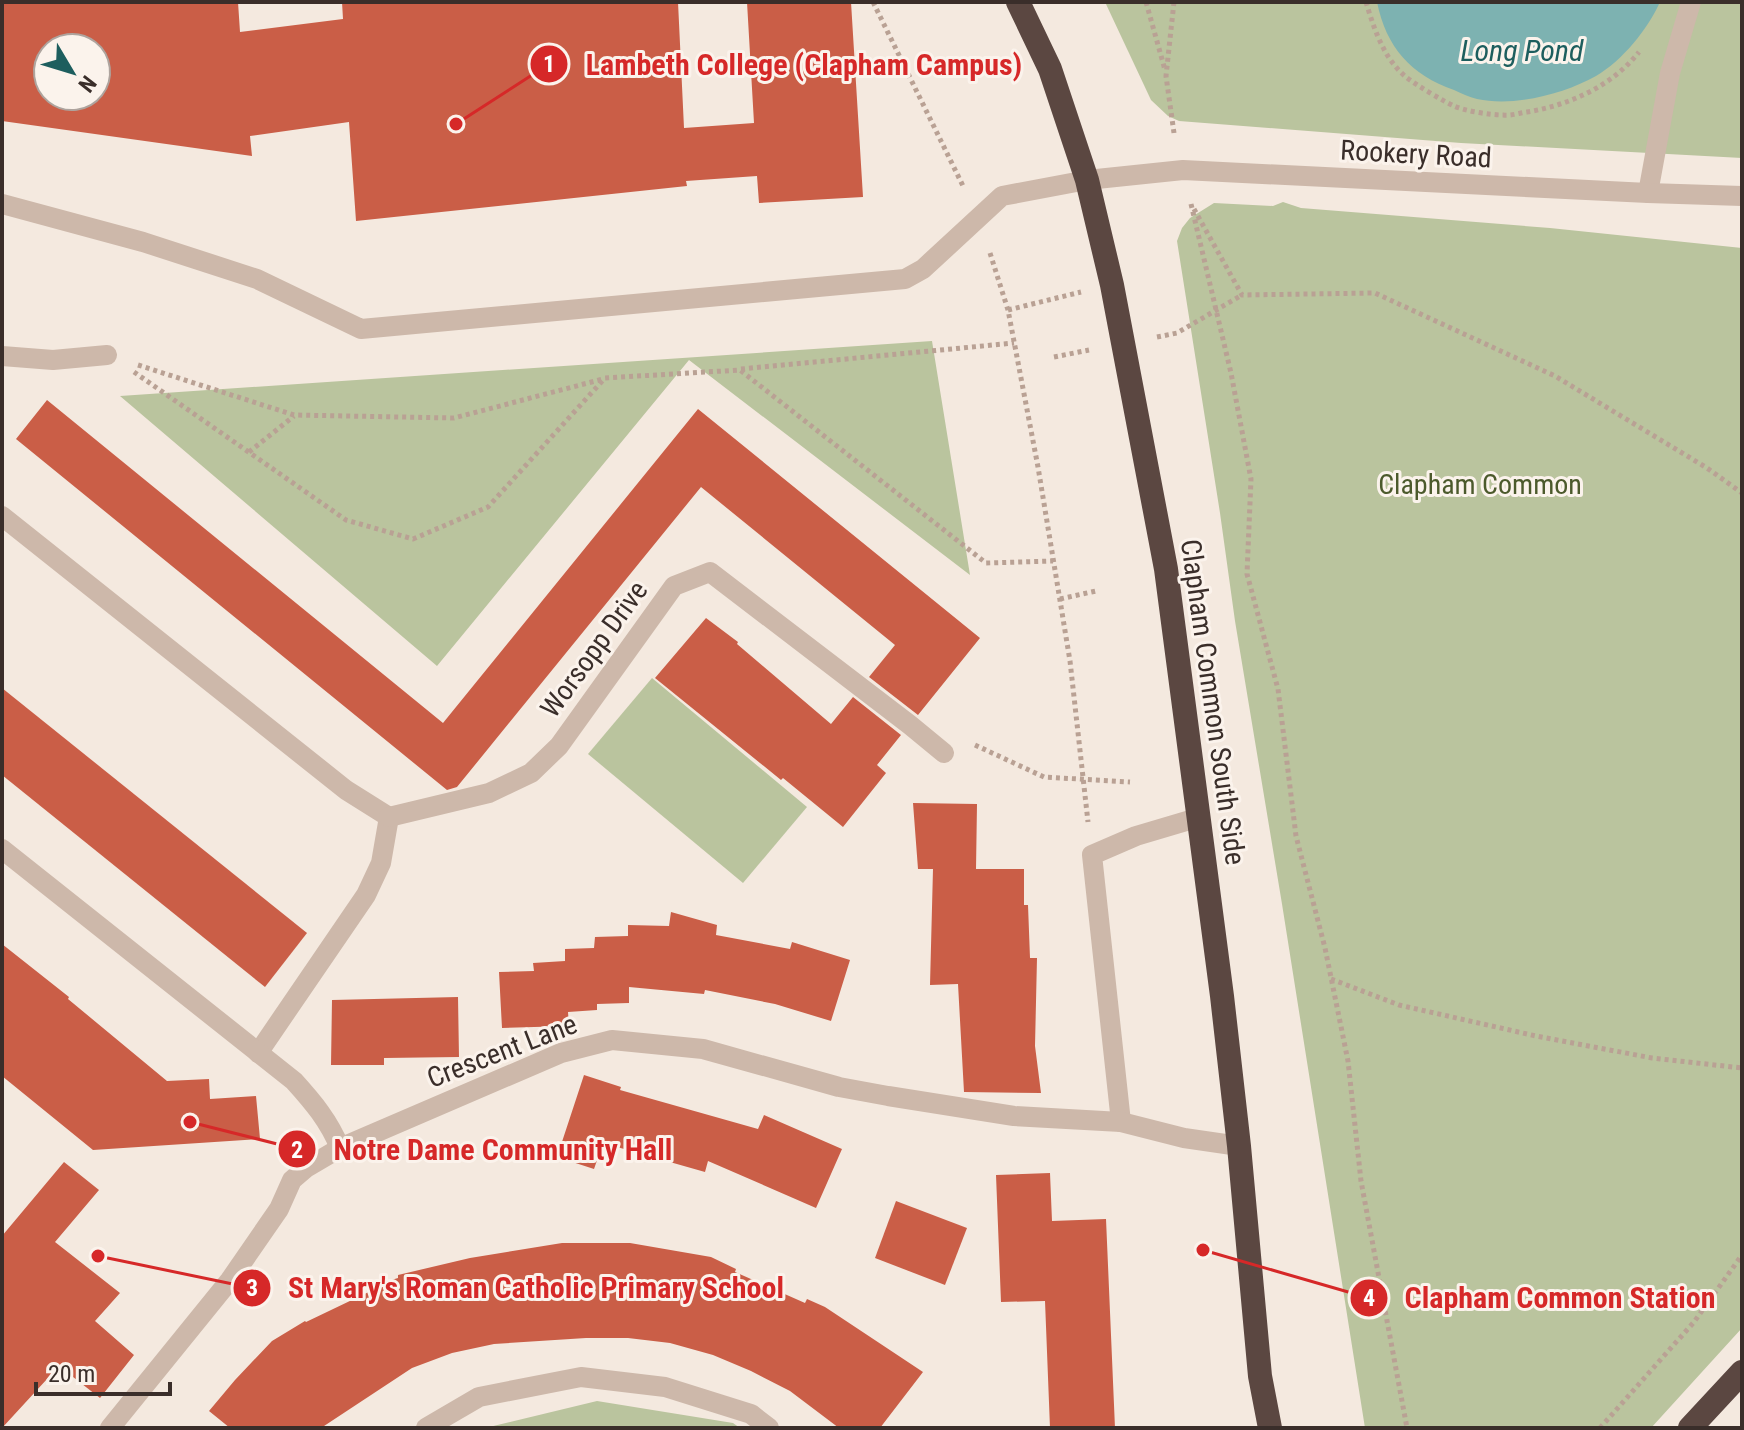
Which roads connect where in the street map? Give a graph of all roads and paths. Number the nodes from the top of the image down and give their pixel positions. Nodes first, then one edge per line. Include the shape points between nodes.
1 (873, 2) edge
2 (1018, 2) edge
3 (1146, 2) edge
4 (1174, 2) edge
5 (1366, 2) edge
6 (1691, 2) edge
7 (1640, 51) dead end
8 (1166, 76) junction
9 (1174, 133) dead end
10 (1087, 180) junction
11 (1648, 193) junction
12 (1742, 196) edge
13 (2, 204) edge
14 (978, 216) junction
15 (1112, 285) junction
16 (1242, 295) junction
17 (1008, 310) junction
18 (1215, 310) junction
19 (1177, 333) dead end
20 (1014, 343) junction
21 (107, 355) junction
22 (2, 356) edge
23 (740, 370) junction
24 (605, 378) junction
25 (294, 415) junction
26 (249, 452) junction
27 (1742, 493) edge
28 (2, 516) edge
29 (1053, 561) junction
30 (1096, 591) dead end
31 (1060, 599) junction
32 (944, 753) joint
33 (1083, 780) junction
34 (1130, 782) dead end
35 (389, 817) junction
36 (1200, 817) junction
37 (2, 849) edge
38 (1092, 855) junction
39 (1331, 979) junction
40 (258, 1053) junction
41 (1742, 1068) edge
42 (1121, 1122) junction
43 (1239, 1146) junction
44 (340, 1148) junction
45 (1742, 1255) edge
46 (1742, 1372) edge
47 (110, 1428) edge
48 (426, 1428) edge
49 (769, 1428) edge
50 (1270, 1428) edge
51 (1407, 1428) edge
52 (1600, 1428) edge
53 (1690, 1428) edge

1 - 14 path
2 - 10 highway, Clapham Common South Side via 1050,69
3 - 8 path
4 - 8 path
5 - 7 path via 1375,31 1406,77 1455,107 1505,116 1573,100 1607,82
6 - 11 street via 1670,73
8 - 9 path
10 - 11 street, Rookery Road via 1183,170
10 - 14 street, Rookery Road via 1002,196
10 - 15 highway, Clapham Common South Side
11 - 12 street, Rookery Road
13 - 14 street, Rookery Road via 257,279 361,329 905,279 923,269
14 - 17 path
15 - 17 path
15 - 36 highway, Clapham Common South Side via 1166,569
16 - 18 path
16 - 18 path via 1191,204
16 - 27 path via 1375,293 1555,376
17 - 20 path
18 - 19 path
18 - 39 path via 1251,479 1247,574 1278,689 1296,836
20 - 23 path
20 - 29 path
21 - 22 street via 53,360
21 - 25 path
21 - 26 path
23 - 24 path
23 - 29 path via 986,563
24 - 25 path via 454,418
24 - 26 path via 488,507 413,539 346,520
25 - 26 path
28 - 35 street via 346,790
29 - 31 path
30 - 31 path
31 - 33 path
32 - 33 path via 972,744 1044,777
32 - 35 street, Worsopp Drive via 710,572 674,586 559,746 531,773 489,793
33 - 34 path
33 - 38 path
35 - 40 street via 381,863 366,895
36 - 38 street
36 - 43 highway, Clapham Common South Side
37 - 40 street
38 - 42 street
39 - 41 path via 1399,1005 1536,1036
39 - 51 path via 1348,1061 1361,1181
40 - 44 street via 315,1104
42 - 43 street, Crescent Lane
42 - 44 street, Crescent Lane via 958,1108 839,1087 703,1049 612,1040 561,1053
43 - 50 highway, Clapham Common South Side via 1260,1376
44 - 47 street, Crescent Lane via 292,1180 279,1209 230,1280
45 - 52 path via 1694,1322
46 - 53 highway
48 - 49 street via 479,1397 581,1377 665,1387 751,1414

